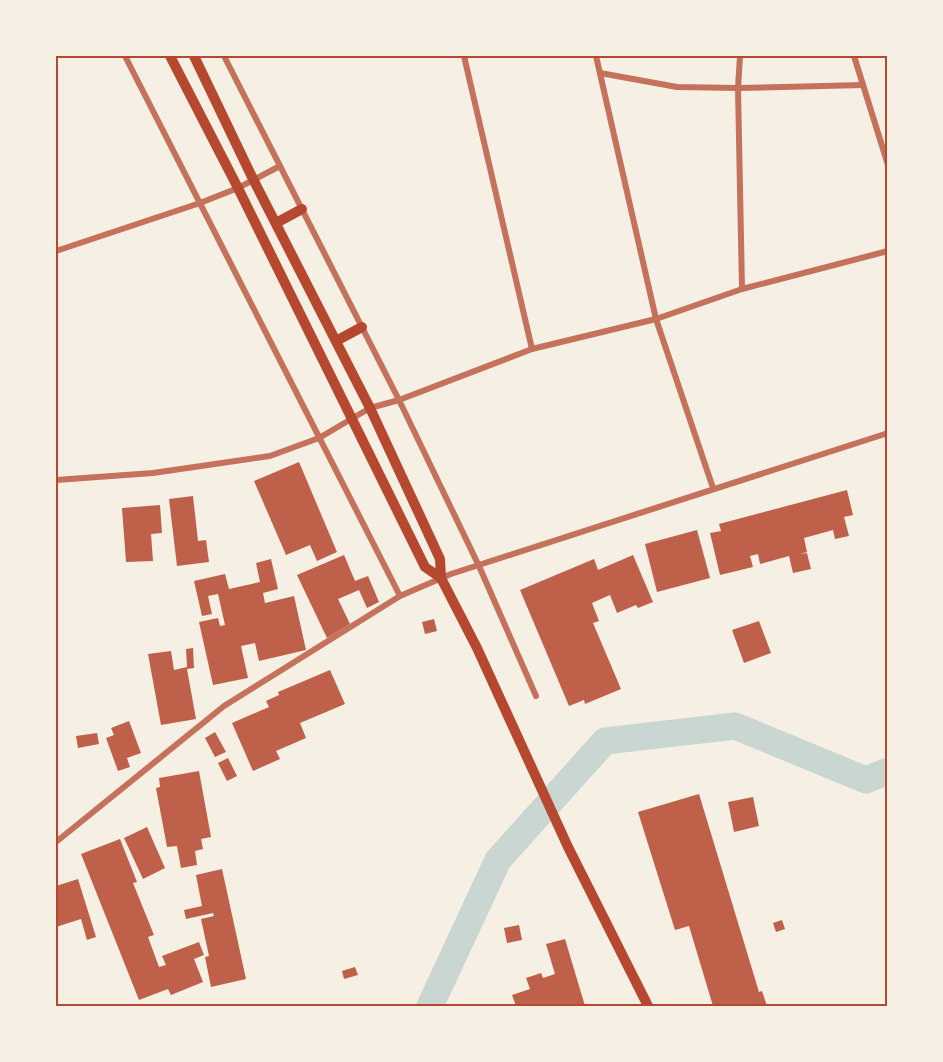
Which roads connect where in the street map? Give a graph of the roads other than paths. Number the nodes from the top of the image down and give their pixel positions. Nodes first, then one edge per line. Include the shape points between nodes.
1 (125, 56) edge
2 (170, 56) edge
3 (194, 56) edge
4 (224, 56) edge
5 (464, 56) edge
6 (596, 56) edge
7 (740, 56) edge
8 (854, 56) edge
9 (600, 73) junction
10 (863, 85) junction
11 (738, 88) junction
12 (888, 165) edge
13 (280, 166) junction
14 (253, 179) junction
15 (238, 188) junction
16 (200, 203) junction
17 (302, 209) junction
18 (276, 223) junction
19 (888, 250) edge
20 (56, 251) edge
21 (742, 289) junction
22 (656, 319) junction
23 (362, 327) junction
24 (336, 341) junction
25 (532, 349) junction
26 (399, 400) junction
27 (370, 408) junction
28 (351, 417) junction
29 (888, 433) edge
30 (319, 438) junction
31 (56, 480) edge
32 (713, 488) junction
33 (479, 566) junction
34 (441, 578) junction
35 (400, 596) junction
36 (536, 696) dead end
37 (56, 842) edge
38 (648, 1006) edge

1 - 16 street
2 - 15 main road
3 - 14 main road
4 - 13 street
5 - 25 street
6 - 9 street
7 - 11 street
8 - 10 street
9 - 11 street via 677,87
9 - 22 street
10 - 11 street
10 - 12 street
11 - 21 street
13 - 14 street
13 - 17 street
14 - 15 street
14 - 18 main road
15 - 16 street
15 - 28 main road
16 - 20 street
16 - 30 street
17 - 18 main road
17 - 23 street
18 - 24 main road
19 - 21 street
21 - 22 street
22 - 25 street
22 - 32 street
23 - 24 main road
23 - 26 street
24 - 27 main road
25 - 26 street
26 - 27 street
26 - 33 street
27 - 28 street
27 - 34 main road via 440,559
28 - 30 street
28 - 34 main road via 425,567
29 - 32 street
30 - 31 street via 270,456 153,473
30 - 35 street
32 - 33 street
33 - 34 street
33 - 36 street
34 - 35 street
34 - 38 main road
35 - 37 street via 224,706

